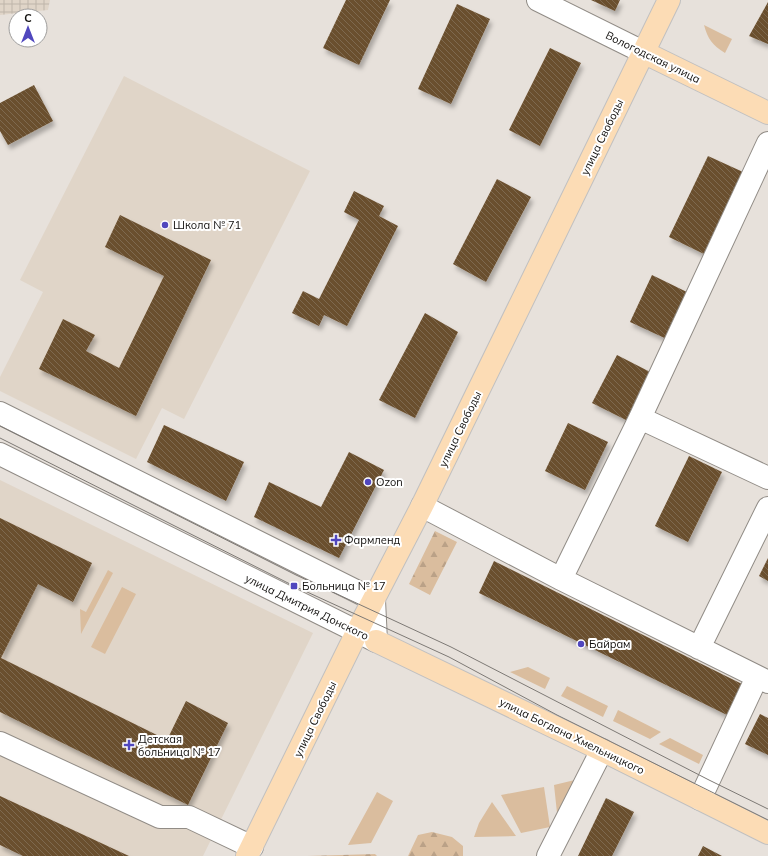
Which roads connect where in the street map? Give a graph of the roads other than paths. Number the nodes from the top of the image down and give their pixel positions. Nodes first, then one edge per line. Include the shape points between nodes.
1 (538, 0) edge
2 (669, 0) edge
3 (643, 52) junction
4 (768, 113) edge
5 (768, 143) edge
6 (0, 413) edge
7 (640, 418) junction
8 (0, 454) edge
9 (768, 478) edge
10 (422, 506) junction
11 (768, 508) edge
12 (561, 579) junction
13 (374, 600) junction
14 (367, 637) junction
15 (699, 648) junction
16 (763, 680) edge
17 (0, 743) edge
18 (602, 750) junction
19 (700, 799) junction
20 (768, 833) edge
21 (250, 852) edge
22 (548, 856) edge

1 - 3 street, Вологодская улица
2 - 3 main road, улица Свободы
3 - 4 main road, Вологодская улица
3 - 10 main road, улица Свободы
5 - 7 street
6 - 13 street
7 - 9 street
7 - 12 street
8 - 14 street, улица Дмитрия Донского
10 - 12 street
10 - 13 main road, улица Свободы
11 - 15 street
12 - 15 street
13 - 14 street, улица Дмитрия Донского
14 - 18 main road, улица Богдана Хмельницкого
14 - 21 main road, улица Свободы
15 - 16 street
16 - 19 street
17 - 21 street via 160,817 189,817
18 - 19 main road, улица Богдана Хмельницкого
18 - 22 street
19 - 20 main road, улица Богдана Хмельницкого

